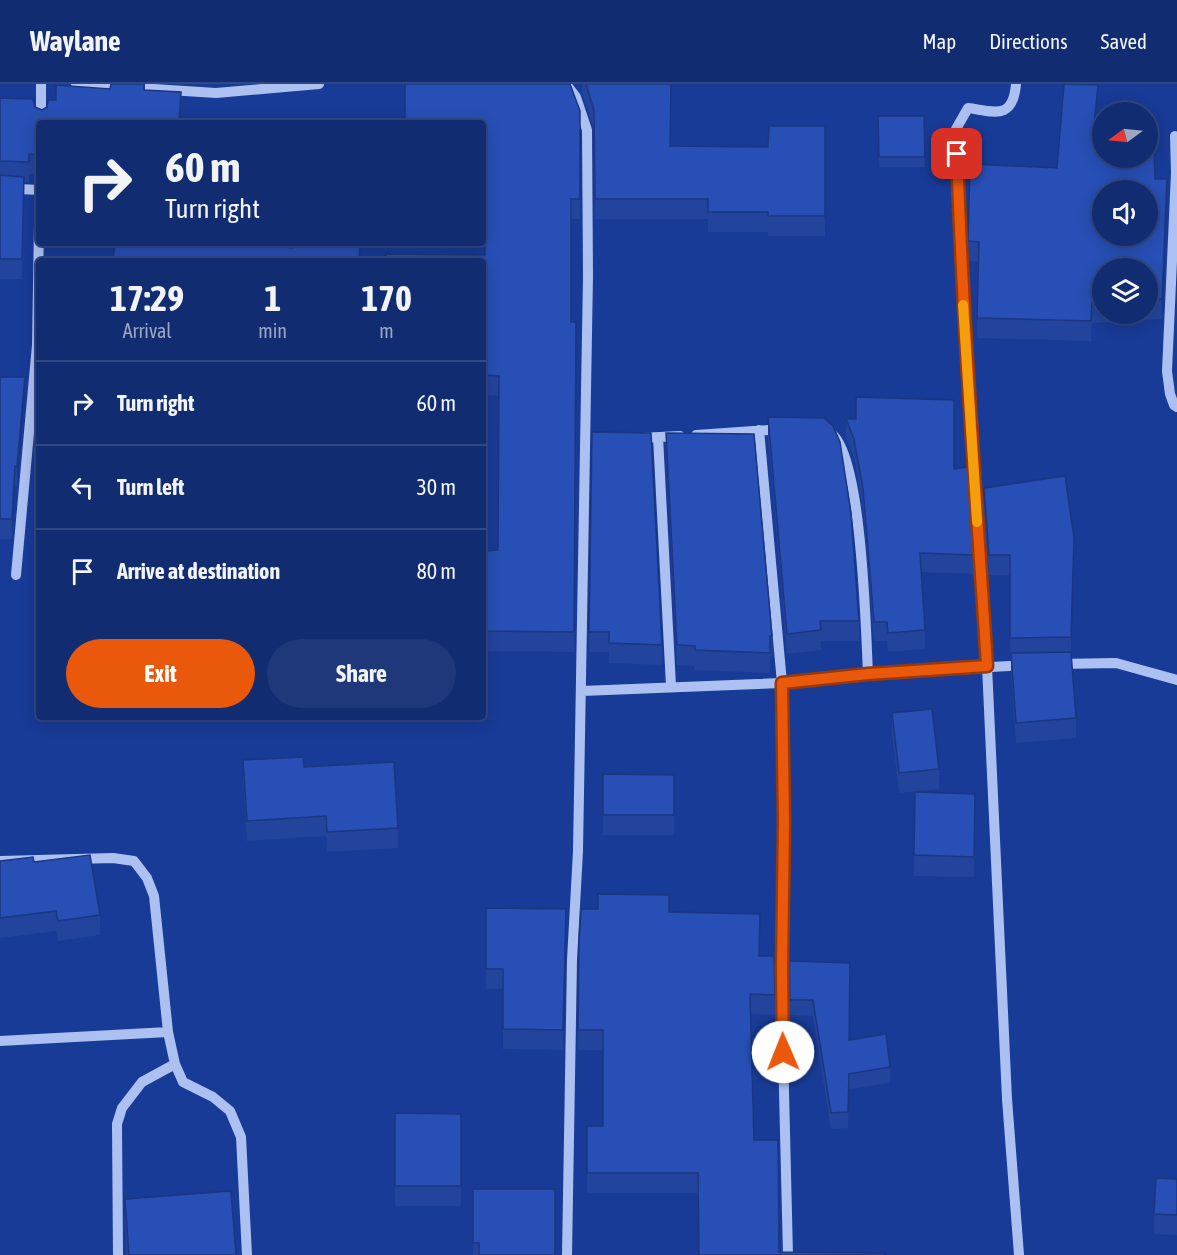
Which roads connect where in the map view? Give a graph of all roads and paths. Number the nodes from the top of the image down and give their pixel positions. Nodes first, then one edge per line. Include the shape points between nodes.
1 (41, 84) edge
2 (76, 84) edge
3 (319, 84) edge
4 (566, 84) edge
5 (1016, 84) edge
6 (40, 120) edge
7 (1175, 136) dead end
8 (0, 189) edge
9 (36, 190) edge
10 (36, 380) edge
11 (1177, 407) edge
12 (791, 428) edge
13 (822, 429) edge
14 (759, 430) junction
15 (658, 437) junction
16 (622, 439) edge
17 (587, 441) junction
18 (598, 441) edge
19 (34, 451) edge
20 (16, 575) dead end
21 (1034, 665) edge
22 (1045, 665) edge
23 (987, 666) junction
24 (868, 674) junction
25 (1177, 680) edge
26 (782, 683) junction
27 (671, 686) junction
28 (582, 691) junction
29 (0, 861) edge
30 (168, 1032) junction
31 (0, 1041) edge
32 (174, 1064) junction
33 (118, 1255) edge
34 (247, 1255) edge
35 (567, 1255) edge
36 (788, 1255) edge
37 (1019, 1255) edge

1 - 6 street
2 - 3 street via 216,93
4 - 17 street via 576,97 587,130
5 - 23 street via 1015,99 1007,109 995,112 968,108 956,129 962,289
7 - 11 street via 1167,371 1170,394
8 - 9 street
10 - 19 street
12 - 14 street
13 - 24 street via 835,435 842,445 849,470 859,525
14 - 15 street
14 - 26 street
15 - 16 street
15 - 27 street
17 - 18 street
17 - 28 street
19 - 20 street
21 - 23 street
22 - 25 street via 1116,663
23 - 24 street
23 - 37 street via 1008,1110
24 - 26 street
26 - 27 street
26 - 36 street
27 - 28 street
28 - 35 street
29 - 30 street via 134,861 154,896
30 - 31 street
30 - 32 street
32 - 33 street via 142,1082 122,1108 117,1124
32 - 34 street via 183,1082 230,1111 241,1137

